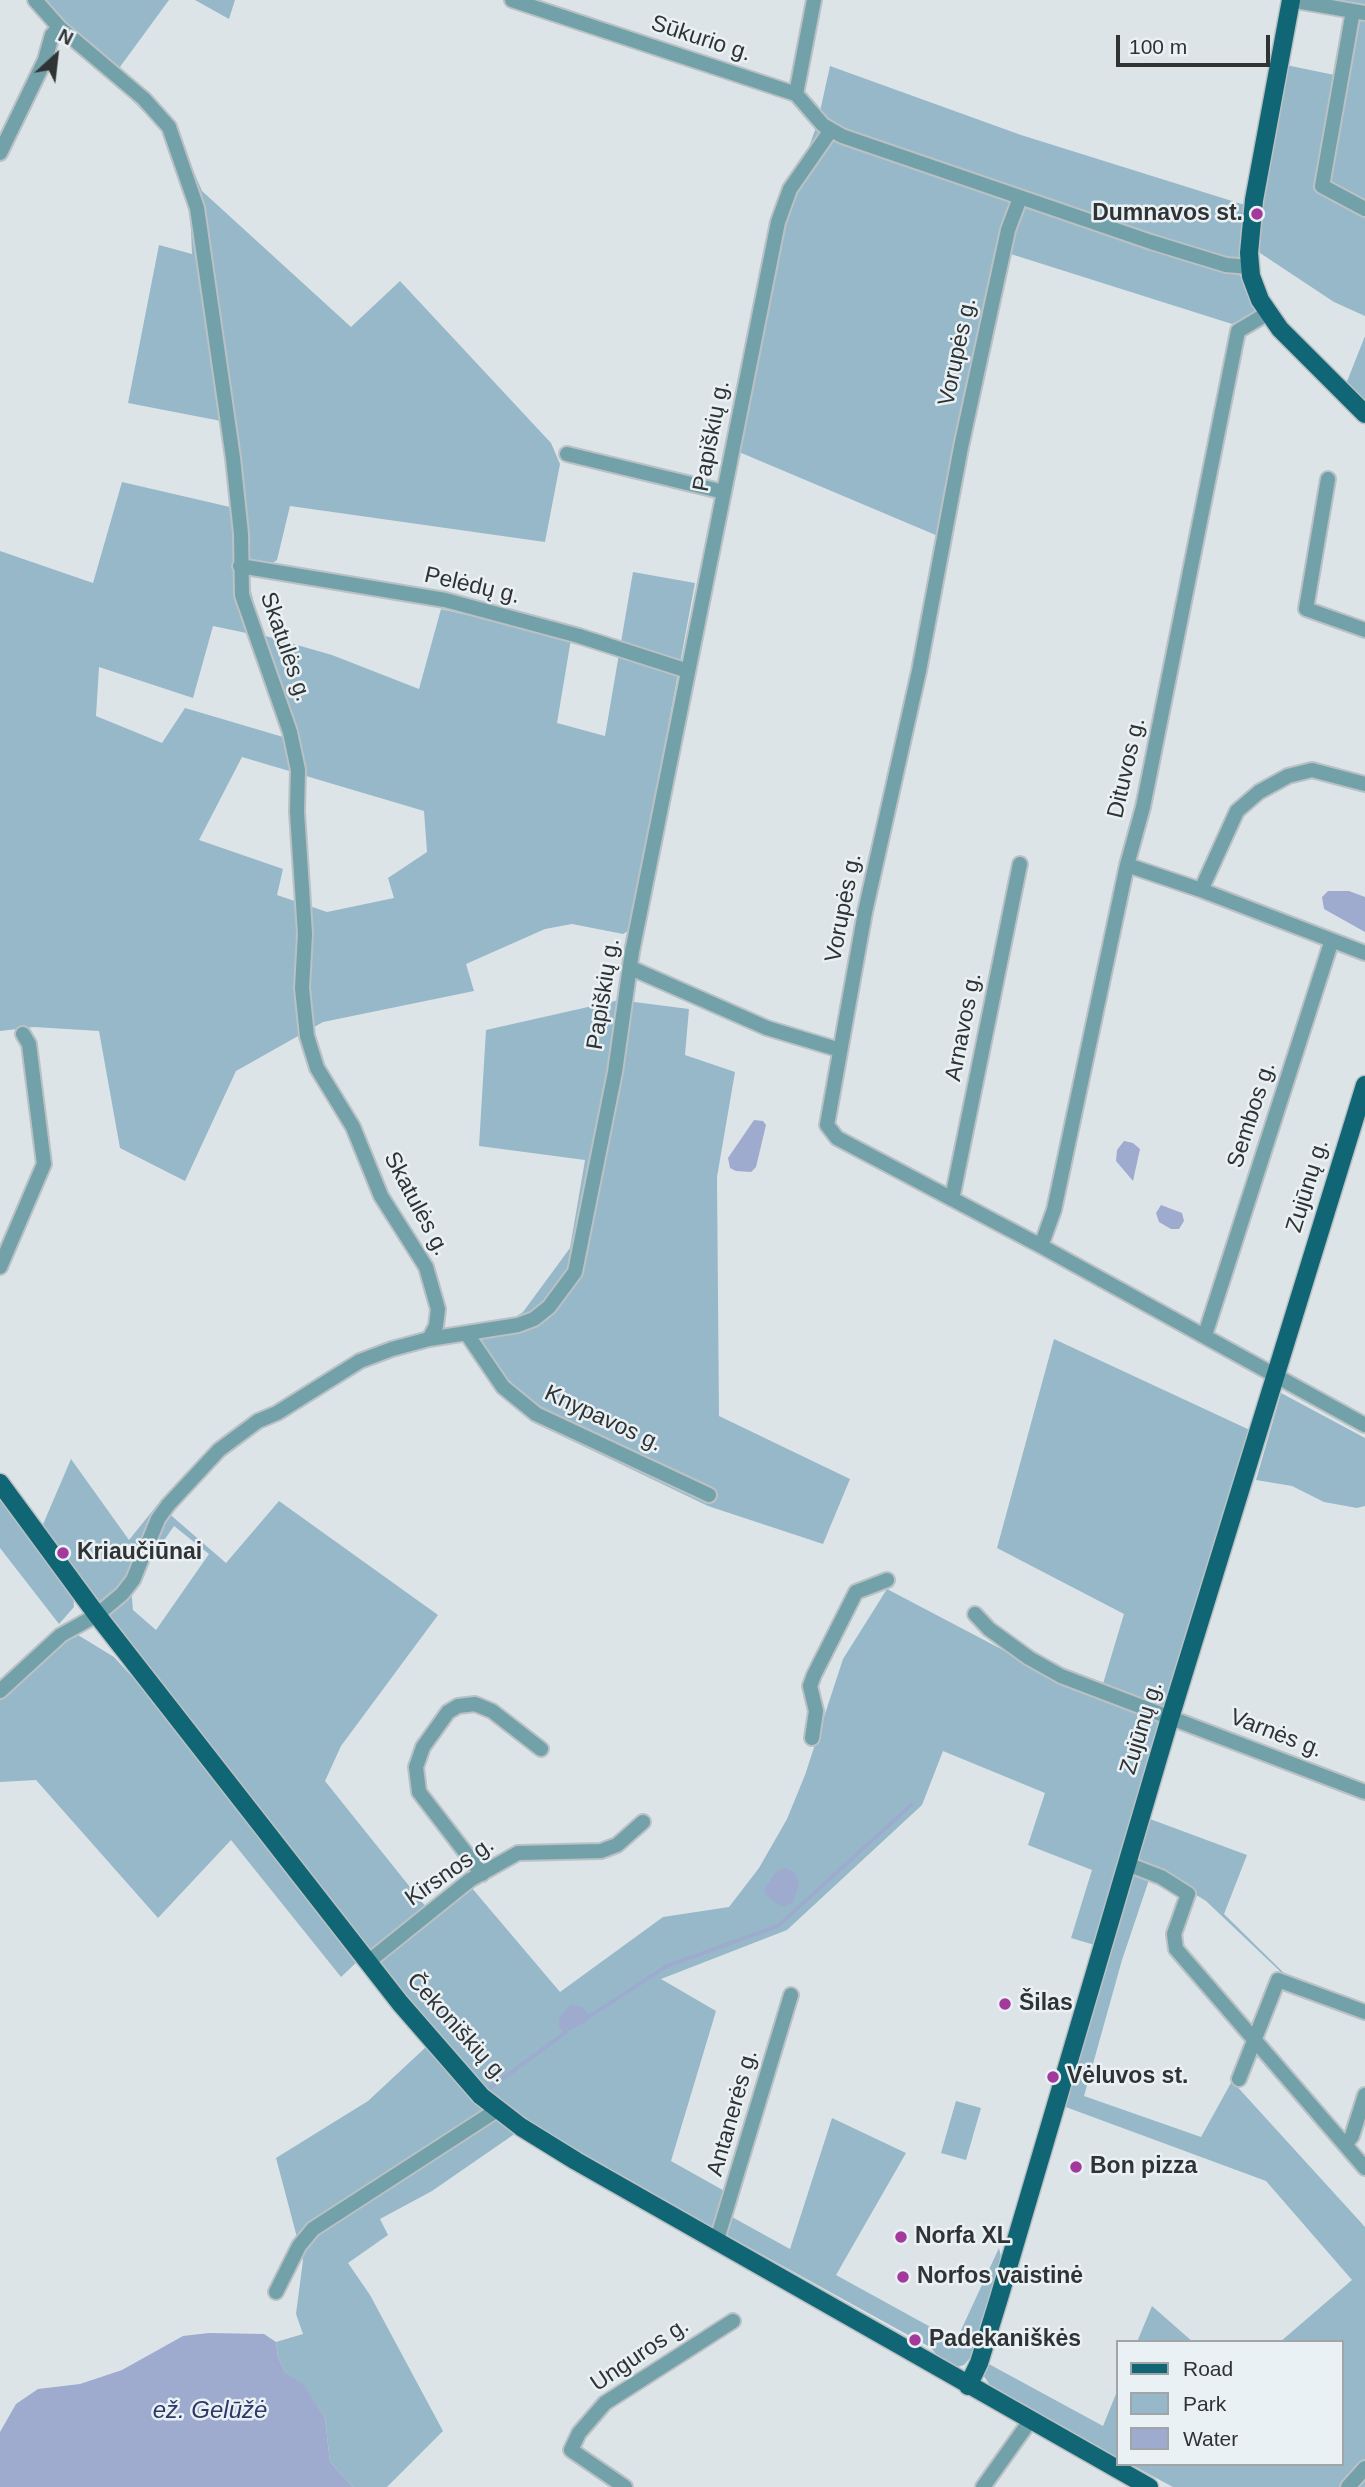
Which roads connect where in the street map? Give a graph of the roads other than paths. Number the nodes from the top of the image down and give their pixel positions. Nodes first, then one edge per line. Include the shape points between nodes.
1 (35, 0) edge
2 (512, 0) edge
3 (814, 0) edge
4 (1290, 0) edge
5 (1359, 12) edge
6 (59, 27) junction
7 (796, 94) junction
8 (831, 130) junction
9 (0, 153) edge
10 (1020, 198) junction
11 (1365, 209) edge
12 (1250, 267) junction
13 (1268, 313) junction
14 (1365, 414) edge
15 (567, 454) dead end
16 (1328, 479) dead end
17 (724, 492) junction
18 (240, 566) junction
19 (1365, 630) edge
20 (688, 671) junction
21 (1365, 783) edge
22 (1020, 864) dead end
23 (1127, 866) junction
24 (1201, 890) junction
25 (1331, 943) junction
26 (1365, 954) edge
27 (631, 968) junction
28 (23, 1034) dead end
29 (840, 1050) junction
30 (1365, 1085) edge
31 (952, 1199) junction
32 (1041, 1246) junction
33 (0, 1267) edge
34 (467, 1334) junction
35 (1205, 1335) junction
36 (429, 1339) junction
37 (1276, 1375) junction
38 (1365, 1425) edge
39 (0, 1483) edge
40 (709, 1494) dead end
41 (887, 1580) dead end
42 (975, 1614) dead end
43 (97, 1615) junction
44 (0, 1691) edge
45 (1170, 1718) junction
46 (812, 1738) dead end
47 (541, 1749) dead end
48 (1365, 1792) edge
49 (643, 1822) dead end
50 (1127, 1864) junction
51 (482, 1874) junction
52 (368, 1962) junction
53 (791, 1995) dead end
54 (1365, 2012) edge
55 (1254, 2041) junction
56 (1239, 2079) dead end
57 (1365, 2095) edge
58 (497, 2110) junction
59 (1345, 2145) junction
60 (1365, 2168) edge
61 (716, 2243) junction
62 (276, 2292) dead end
63 (733, 2321) dead end
64 (968, 2385) junction
65 (1030, 2421) junction
66 (1365, 2468) edge
67 (625, 2487) edge
68 (983, 2487) edge
69 (1149, 2487) edge
70 (1348, 2487) edge

1 - 6 street, Skatulės g.
2 - 7 street, Sūkurio g.
3 - 7 street
4 - 5 street
4 - 12 main road via 1250,232
5 - 11 street via 1322,186
6 - 9 street
6 - 18 street, Skatulės g. via 144,99 169,127 182,163 197,208 204,253 233,458
7 - 8 street
8 - 10 street
8 - 17 street, Papiškių g. via 790,189 778,222
10 - 12 street via 1213,261
10 - 29 street, Vorupės g. via 961,447
12 - 13 main road via 1255,290
13 - 14 main road
13 - 23 street, Dituvos g. via 1238,331 1181,626
15 - 17 street
16 - 19 street via 1306,610
17 - 20 street, Papiškių g.
18 - 20 street, Pelėdų g. via 445,600
18 - 36 street, Skatulės g. via 242,595 290,732 298,770 307,1036 317,1068 353,1127 381,1196 426,1267 438,1309
20 - 27 street, Papiškių g.
21 - 24 street via 1312,770 1288,776 1259,792 1237,811
22 - 31 street, Arnavos g.
23 - 24 street
23 - 32 street, Dituvos g. via 1056,1197
24 - 25 street
25 - 26 street
25 - 35 street, Sembos g.
27 - 29 street via 767,1028
27 - 34 street, Papiškių g. via 575,1272 534,1320
28 - 33 street via 29,1044 44,1164
29 - 31 street, Vorupės g. via 828,1112 832,1134
30 - 37 main road, Zujūnų g.
31 - 32 street, Vorupės g.
32 - 35 street, Vorupės g.
34 - 36 street, Papiškių g.
34 - 40 street, Knypavos g. via 503,1387 536,1414
35 - 37 street, Vorupės g.
36 - 43 street, Papiškių g. via 360,1361 258,1421 219,1450 168,1505 133,1580
37 - 38 street, Vorupės g.
37 - 45 main road, Zujūnų g.
39 - 43 main road, Čekoniškių g.
41 - 46 street via 856,1592 814,1675 810,1686 816,1711
42 - 45 street via 1029,1658 1061,1676
43 - 44 street, Papiškių g. via 61,1635
43 - 52 main road, Čekoniškių g.
45 - 48 street, Varnės g.
45 - 50 main road, Zujūnų g.
47 - 51 street via 492,1711 466,1704 449,1712 423,1747 416,1767 419,1792
49 - 51 street, Kirsnos g. via 617,1845 601,1851 518,1853
50 - 55 street via 1188,1894 1174,1934 1175,1949
50 - 64 main road, Zujūnų g. via 999,2298
51 - 52 street, Kirsnos g.
52 - 58 main road, Čekoniškių g. via 439,2051
53 - 61 street, Antanerės g.
54 - 55 street via 1278,1980
55 - 56 street
55 - 59 street
57 - 59 street
58 - 61 main road, Čekoniškių g.
58 - 62 street via 313,2229
59 - 60 street
61 - 64 main road, Čekoniškių g.
63 - 67 street, Unguros g. via 605,2403 579,2433 571,2450
64 - 65 main road, Čekoniškių g.
65 - 68 street
65 - 69 main road, Čekoniškių g.
66 - 70 street

